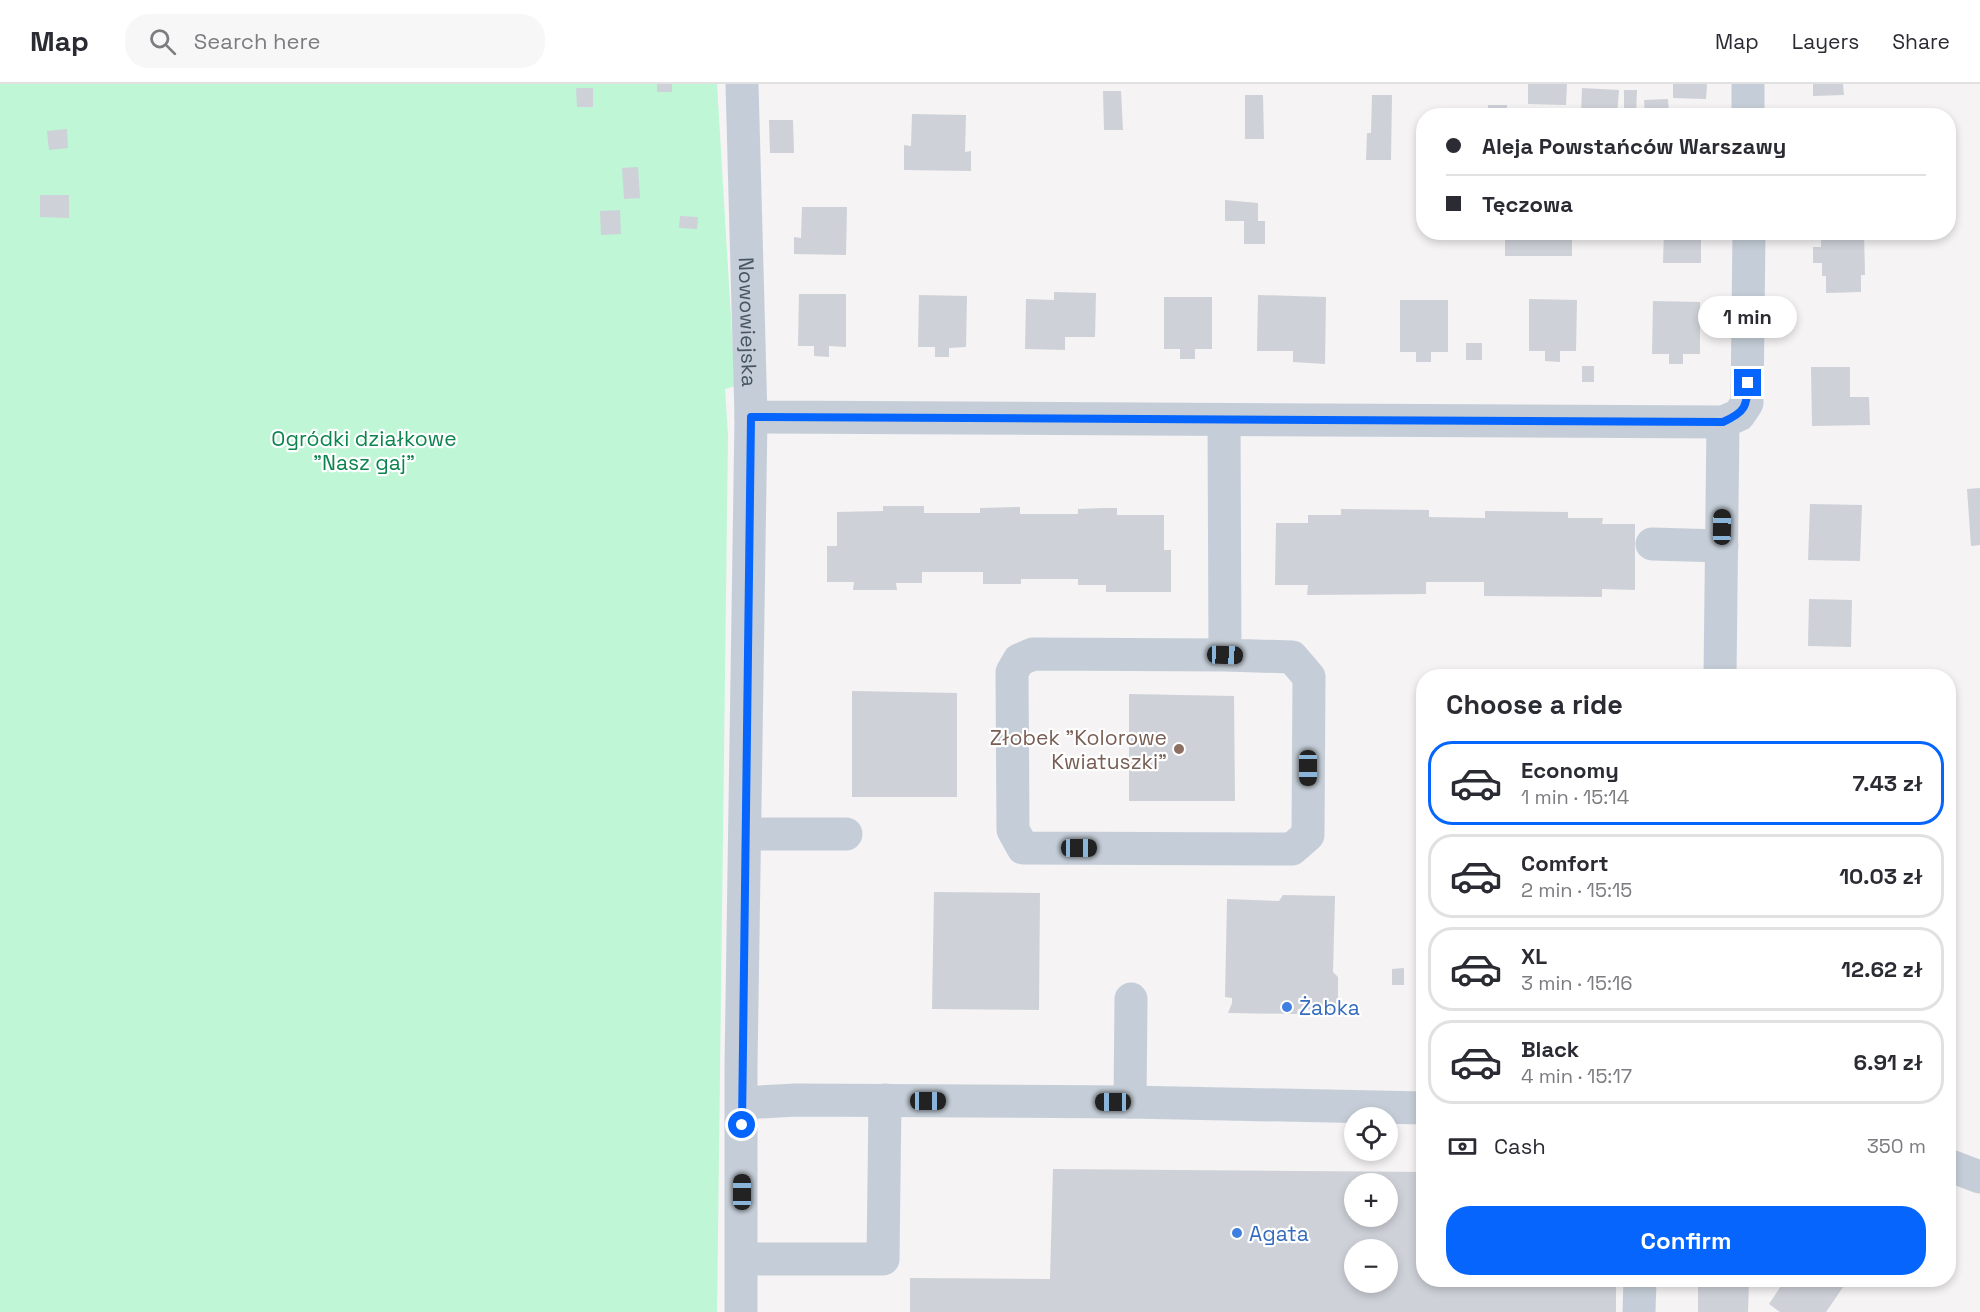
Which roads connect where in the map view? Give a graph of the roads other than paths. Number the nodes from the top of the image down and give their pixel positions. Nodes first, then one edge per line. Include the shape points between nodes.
1 (742, 84) edge
2 (1748, 84) edge
3 (1748, 108) edge
4 (1749, 240) edge
5 (751, 417) junction
6 (1224, 420) junction
7 (1723, 422) junction
8 (1652, 544) dead end
9 (1722, 546) junction
10 (1225, 655) junction
11 (1720, 669) edge
12 (745, 834) junction
13 (846, 834) dead end
14 (1131, 999) dead end
15 (885, 1100) junction
16 (1130, 1102) junction
17 (742, 1103) junction
18 (1416, 1108) edge
19 (1956, 1168) edge
20 (1980, 1177) edge
21 (742, 1259) junction
22 (1640, 1287) edge
23 (741, 1312) edge
24 (1639, 1312) edge

1 - 5 street, Nowowiejska
2 - 3 street
4 - 7 street via 1747,403 1739,415
5 - 6 street, Nowowiejska
5 - 12 street
6 - 7 street, Nowowiejska
6 - 10 street
7 - 9 street
8 - 9 street
9 - 11 street
10 - 10 street via 1033,654 1019,660 1012,672 1013,830 1023,848 1292,849 1308,835 1309,677 1292,657
12 - 13 street
12 - 17 street
14 - 16 street
15 - 16 street
15 - 17 street
15 - 21 street via 883,1259
16 - 18 street
17 - 21 street
19 - 20 street
21 - 23 street
22 - 24 street

